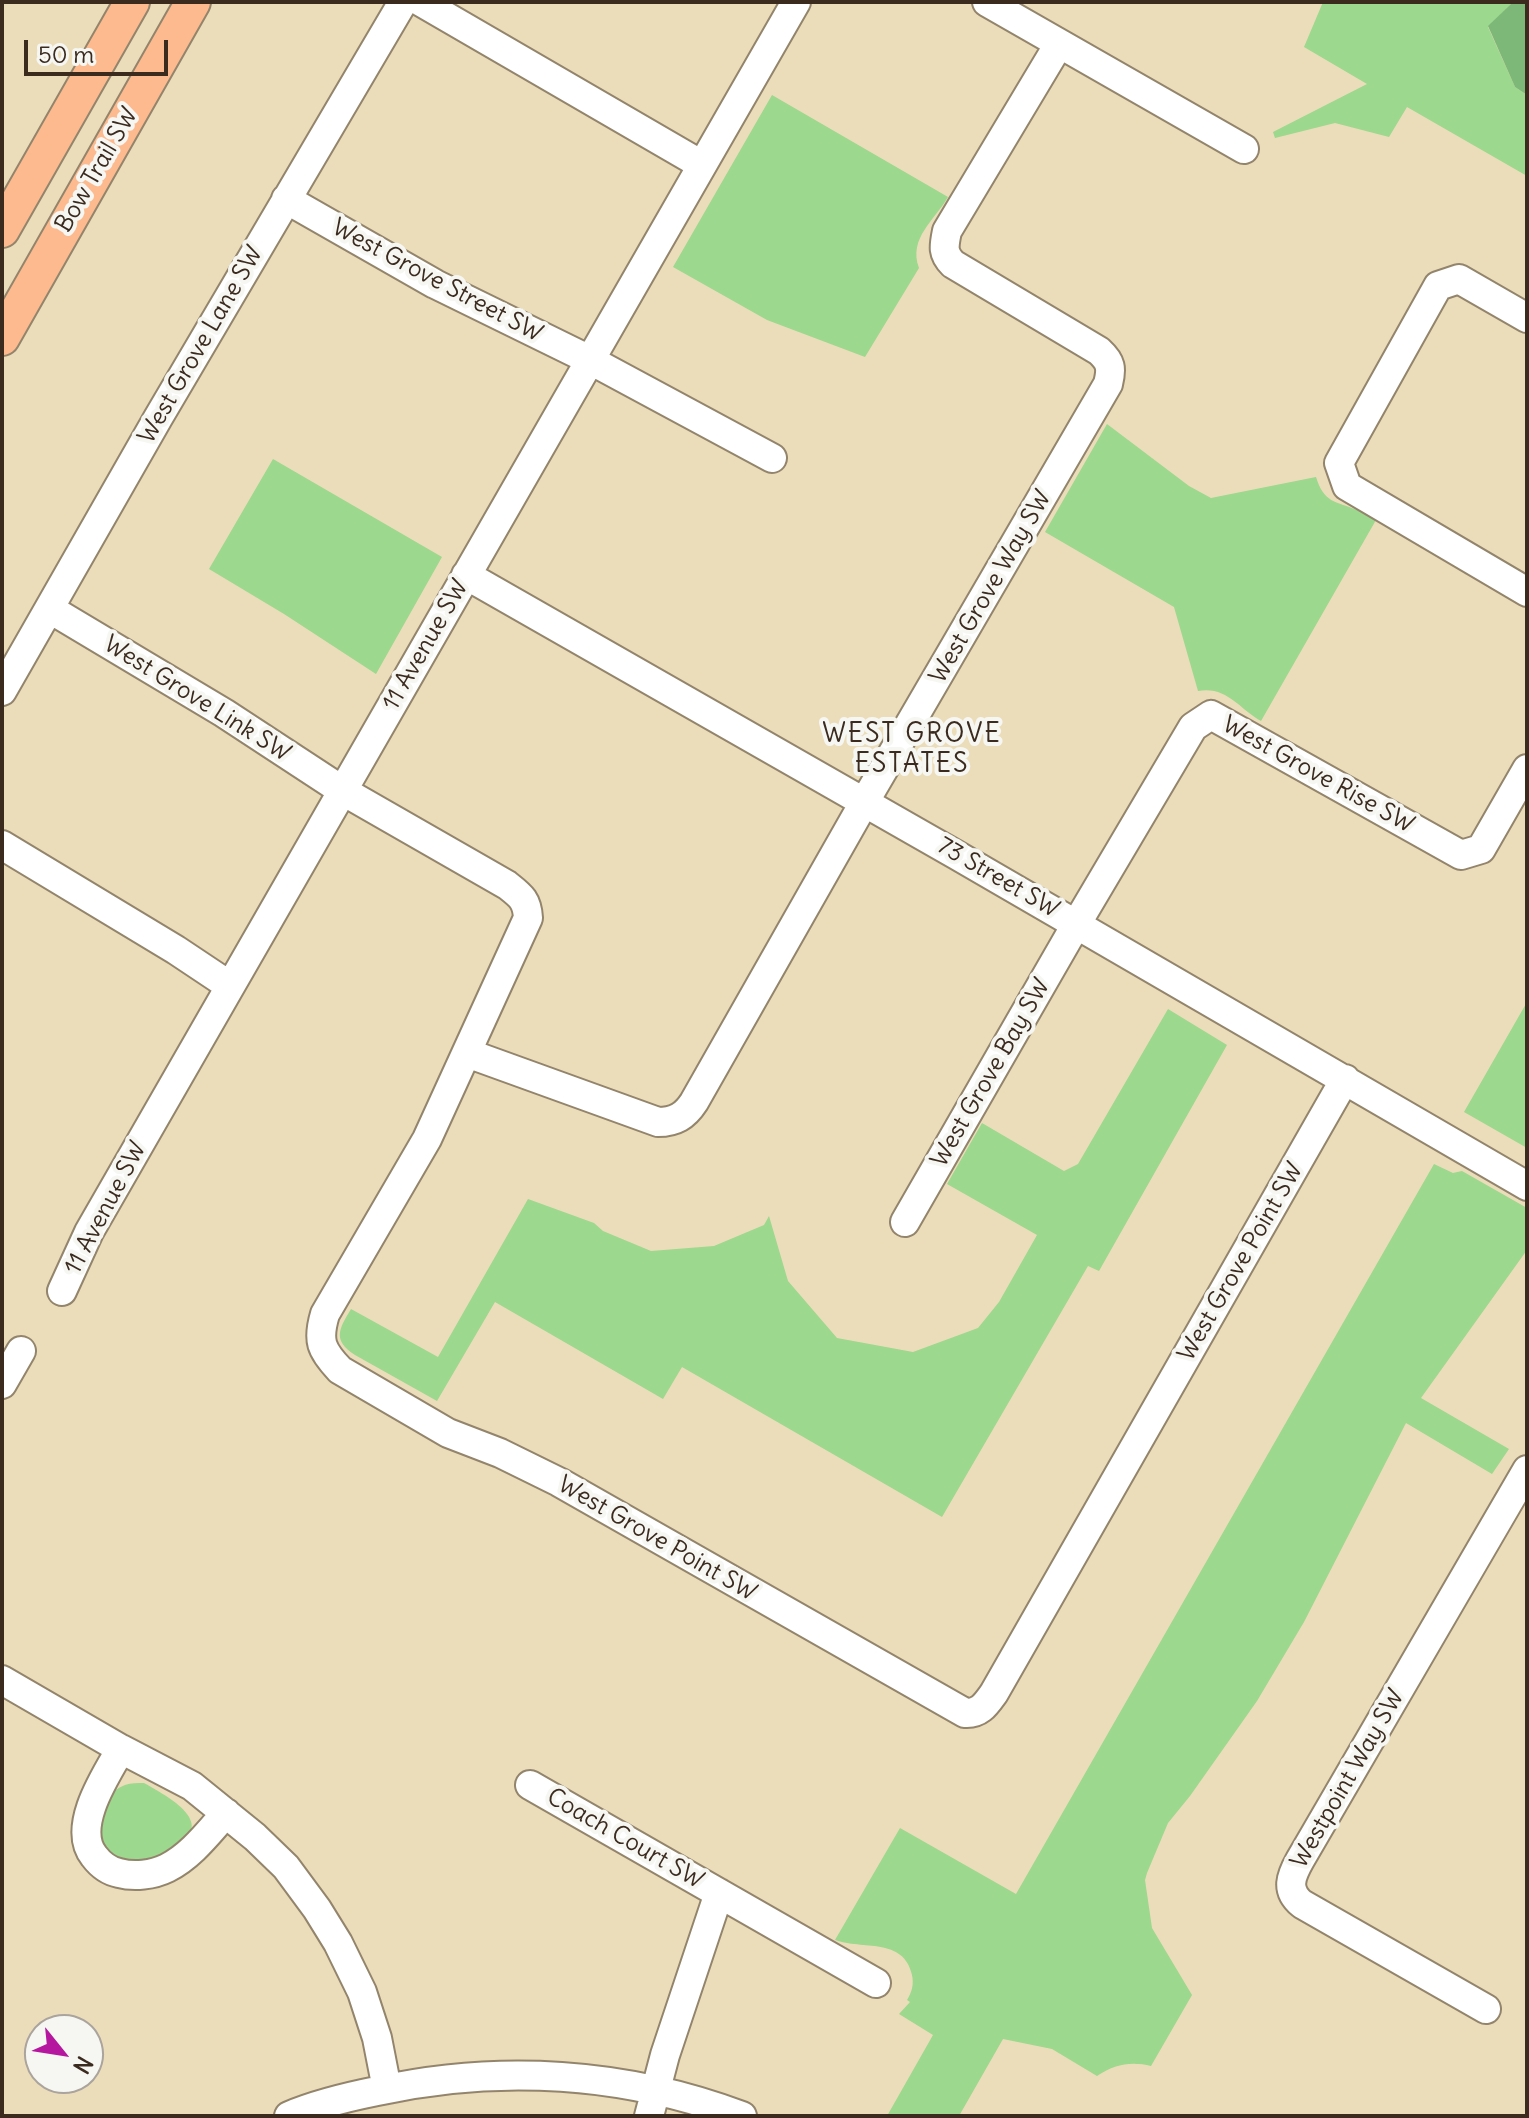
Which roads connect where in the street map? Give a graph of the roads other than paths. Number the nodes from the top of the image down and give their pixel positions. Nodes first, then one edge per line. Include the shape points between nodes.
1 (132, 2) edge
2 (193, 2) edge
3 (403, 2) edge
4 (421, 2) edge
5 (796, 2) edge
6 (987, 2) edge
7 (1059, 44) junction
8 (1244, 149) dead end
9 (702, 165) junction
10 (286, 199) junction
11 (2, 230) edge
12 (1527, 318) edge
13 (2, 338) edge
14 (590, 360) junction
15 (772, 458) dead end
16 (466, 575) junction
17 (1527, 592) edge
18 (50, 609) junction
19 (2, 691) edge
20 (1527, 769) edge
21 (343, 791) junction
22 (865, 801) junction
23 (2, 845) edge
24 (1077, 923) junction
25 (230, 986) junction
26 (467, 1053) junction
27 (1345, 1079) junction
28 (1527, 1186) edge
29 (905, 1222) dead end
30 (62, 1291) dead end
31 (21, 1351) dead end
32 (2, 1384) edge
33 (1526, 1474) edge
34 (2, 1680) edge
35 (121, 1749) junction
36 (530, 1785) dead end
37 (226, 1813) junction
38 (719, 1893) junction
39 (876, 1983) dead end
40 (1486, 2009) dead end
41 (387, 2089) junction
42 (651, 2103) edge
43 (289, 2116) edge
44 (742, 2116) edge

1 - 11 main road
2 - 13 main road, Bow Trail SW
3 - 10 street, West Grove Lane SW
4 - 9 street
5 - 9 street, 11 Avenue SW
6 - 7 street
7 - 8 street
7 - 22 street, West Grove Way SW via 947,231 944,255 1099,351 1112,369 1103,395
9 - 14 street, 11 Avenue SW
10 - 14 street, West Grove Street SW via 435,284
10 - 18 street, West Grove Lane SW
12 - 17 street via 1459,279 1438,286 1339,463 1347,486
14 - 15 street, West Grove Street SW
14 - 16 street, 11 Avenue SW
16 - 21 street, 11 Avenue SW
16 - 22 street, 73 Street SW
18 - 19 street, West Grove Lane SW
18 - 21 street, West Grove Link SW
20 - 24 street, West Grove Rise SW via 1481,849 1461,855 1211,715 1193,727
21 - 25 street, 11 Avenue SW
21 - 26 street, West Grove Point SW via 507,885 527,907 528,918
22 - 24 street, 73 Street SW
22 - 26 street, West Grove Way SW via 694,1102 679,1118 658,1122
23 - 25 street
24 - 27 street, 73 Street SW
24 - 29 street, West Grove Bay SW
25 - 30 street, 11 Avenue SW via 89,1232
26 - 27 street, West Grove Point SW via 427,1139 325,1314 320,1330 328,1358 448,1433 559,1482 945,1703 973,1714 994,1693
27 - 28 street, 73 Street SW
31 - 32 street
33 - 40 street, Westpoint Way SW via 1290,1882 1302,1904
34 - 35 street
35 - 37 street via 192,1786
35 - 37 street via 89,1813 86,1834 88,1848 113,1872 166,1869 192,1851
36 - 38 street, Coach Court SW
37 - 41 street via 286,1867 338,1943 366,2003
38 - 39 street, Coach Court SW
38 - 42 street, Coach Court SW
41 - 42 street via 443,2079 567,2076
41 - 43 street
42 - 44 street via 719,2107

